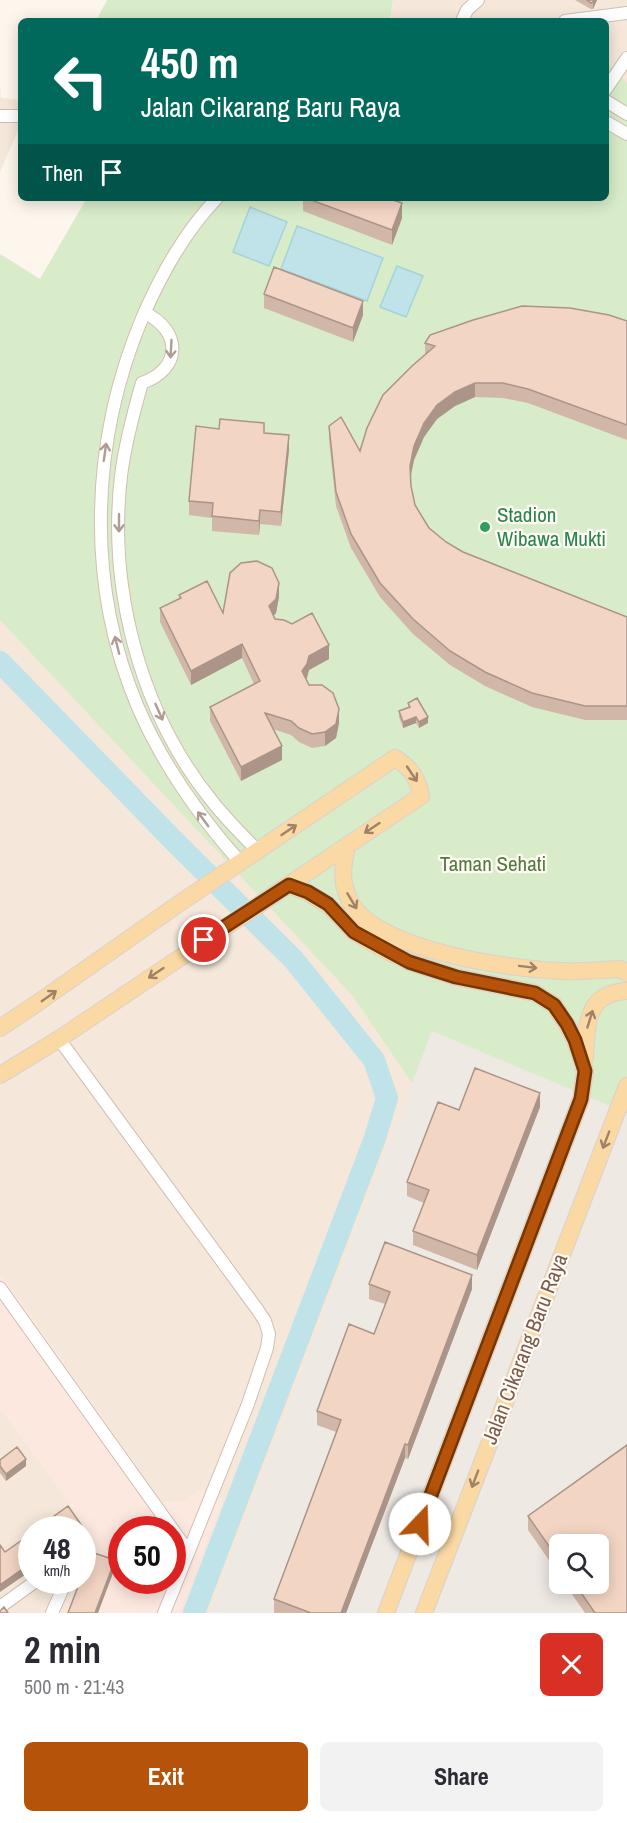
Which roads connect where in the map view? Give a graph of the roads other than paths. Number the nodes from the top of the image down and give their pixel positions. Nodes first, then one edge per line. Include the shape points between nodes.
1 (478, 0) edge
2 (627, 13) edge
3 (463, 18) edge
4 (588, 18) edge
5 (627, 58) edge
6 (609, 85) edge
7 (609, 103) edge
8 (627, 114) edge
9 (0, 116) edge
10 (18, 116) edge
11 (609, 124) edge
12 (627, 134) edge
13 (215, 201) edge
14 (145, 314) junction
15 (121, 376) junction
16 (142, 383) junction
17 (347, 845) junction
18 (258, 851) junction
19 (240, 863) junction
20 (289, 885) junction
21 (627, 973) edge
22 (627, 991) edge
23 (0, 1028) edge
24 (59, 1039) junction
25 (585, 1071) junction
26 (0, 1075) edge
27 (627, 1086) edge
28 (0, 1288) edge
29 (188, 1551) junction
30 (18, 1594) edge
31 (60, 1594) edge
32 (0, 1607) edge
33 (52, 1613) edge
34 (164, 1613) edge
35 (386, 1613) edge
36 (424, 1613) edge

1 - 3 street
2 - 4 street
5 - 6 street
7 - 8 street
9 - 10 street
11 - 12 street
13 - 14 street via 178,247
14 - 15 street
14 -> 16 street via 166,328 172,353 165,369
15 - 16 street
19 -> 15 street via 181,789 163,758 136,704 109,613 100,518 110,422
16 -> 18 street via 126,445 119,509 120,567 136,650 149,690 187,765 211,800
18 -> 17 main road via 395,758 405,764 414,773 421,796
17 - 20 main road
17 -> 21 main road via 342,880 350,902 370,924 415,946 527,967 561,971 621,969
18 - 19 main road
23 -> 19 main road
20 -> 24 main road
20 - 25 main road, Jalan Cikarang Baru Raya via 328,904 354,932 409,962 456,977 535,993 554,1005 567,1024
25 -> 22 main road via 587,1022 591,1013 601,998
24 - 26 main road
24 - 29 street via 265,1320 269,1334 248,1404
25 - 35 main road, Jalan Cikarang Baru Raya via 581,1099
27 -> 36 main road, Jalan Cikarang Baru Raya
28 - 29 street
29 - 34 street
30 - 32 street
31 - 33 street

